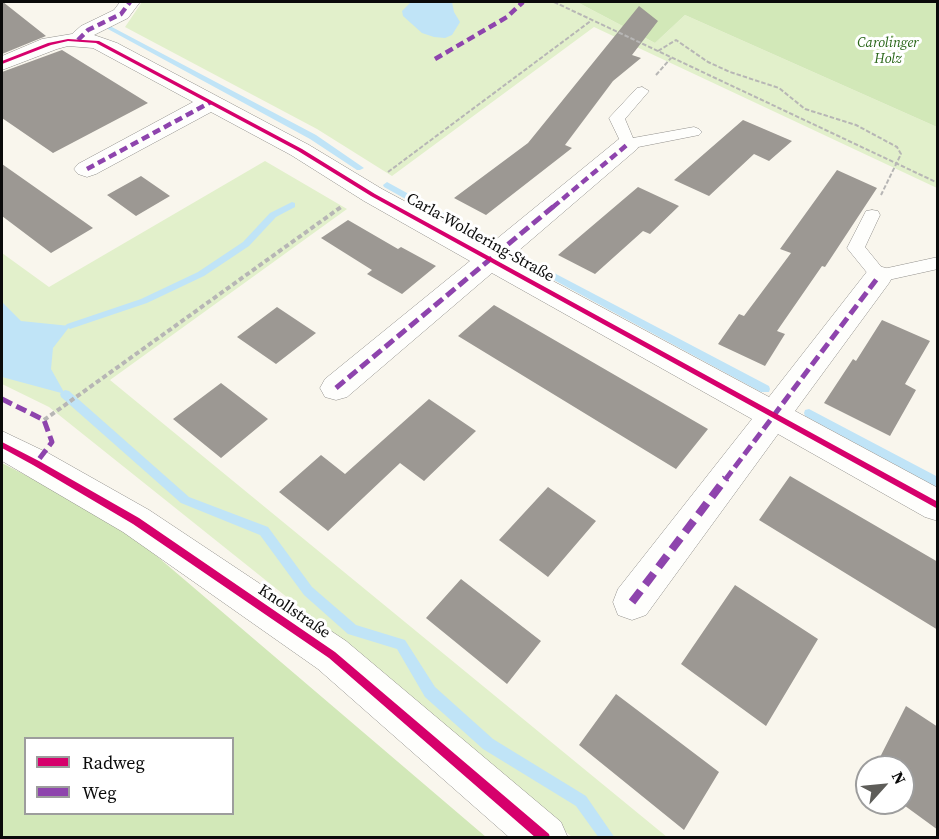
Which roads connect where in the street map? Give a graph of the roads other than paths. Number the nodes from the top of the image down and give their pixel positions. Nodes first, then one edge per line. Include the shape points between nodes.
1 (130, 2) edge
2 (78, 40) junction
3 (2, 63) edge
4 (642, 91) dead end
5 (211, 102) junction
6 (694, 132) dead end
7 (628, 144) junction
8 (87, 169) dead end
9 (872, 215) road end
10 (489, 259) junction
11 (938, 263) edge
12 (879, 276) junction
13 (336, 388) dead end
14 (774, 415) junction
15 (2, 445) edge
16 (938, 506) edge
17 (632, 602) dead end
18 (545, 837) edge

1 - 2 street, Carla-Woldering-Straße via 121,14 88,30
2 - 3 street, Carla-Woldering-Straße via 50,44
2 - 5 street, Carla-Woldering-Straße via 110,48
4 - 7 lane via 617,118
5 - 8 street
5 - 10 street, Carla-Woldering-Straße
6 - 7 lane
7 - 10 street, Carla-Woldering-Straße
9 - 12 lane via 856,248
10 - 13 street, Carla-Woldering-Straße
10 - 14 street, Carla-Woldering-Straße
11 - 12 lane
12 - 14 street
14 - 16 street, Carla-Woldering-Straße
14 - 17 street
15 - 18 street, Knollstraße via 136,521 332,655

